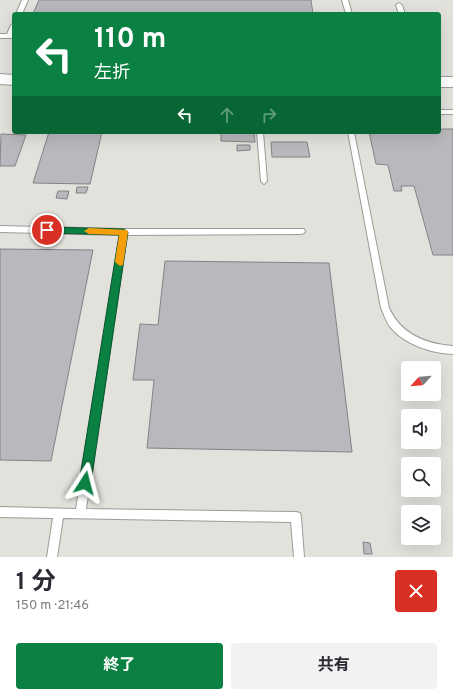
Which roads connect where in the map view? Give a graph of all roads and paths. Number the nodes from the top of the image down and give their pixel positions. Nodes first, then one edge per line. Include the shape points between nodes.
1 (25, 0) edge
2 (345, 0) edge
3 (399, 5) dead end
4 (20, 12) edge
5 (348, 12) edge
6 (401, 12) edge
7 (0, 36) edge
8 (12, 36) edge
9 (0, 80) edge
10 (12, 80) edge
11 (441, 82) edge
12 (453, 82) edge
13 (441, 112) edge
14 (453, 112) edge
15 (260, 134) edge
16 (351, 134) edge
17 (264, 181) dead end
18 (0, 229) edge
19 (124, 232) junction
20 (301, 232) dead end
21 (453, 350) edge
22 (0, 512) edge
23 (59, 513) junction
24 (80, 514) junction
25 (52, 557) edge
26 (299, 557) edge

1 - 4 lane
2 - 5 lane
3 - 6 lane
7 - 8 lane
9 - 10 street
11 - 12 street
13 - 14 lane
15 - 17 lane
16 - 21 lane via 385,308 393,324 410,338 439,350
18 - 19 lane
19 - 20 lane
19 - 24 lane
22 - 23 lane
23 - 24 lane
23 - 25 lane
24 - 26 lane via 296,517

